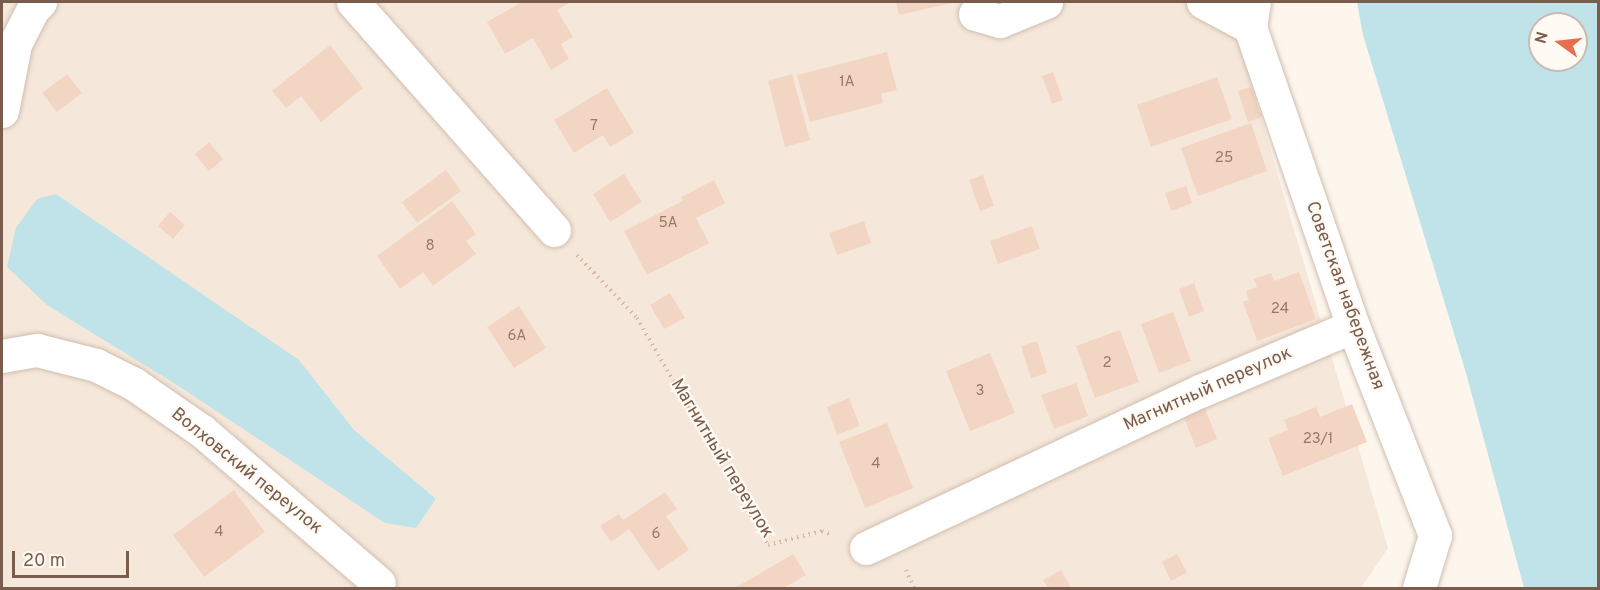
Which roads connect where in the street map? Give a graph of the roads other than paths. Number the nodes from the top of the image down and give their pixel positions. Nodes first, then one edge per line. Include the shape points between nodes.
1 (40, 2) edge
2 (353, 2) edge
3 (1046, 2) edge
4 (1203, 2) edge
5 (1252, 14) edge
6 (975, 15) dead end
7 (2, 111) edge
8 (554, 230) road end
9 (1353, 326) junction
10 (2, 356) edge
11 (866, 548) road end
12 (379, 583) dead end
13 (1419, 588) edge

1 - 7 street via 15,44
2 - 8 street
3 - 6 street via 1000,21
4 - 5 street
5 - 9 street, Советская набережная
9 - 11 street, Магнитный переулок via 1200,391
9 - 13 street, Советская набережная via 1435,535
10 - 12 street, Волховский переулок via 37,350 96,365 134,384 202,431

